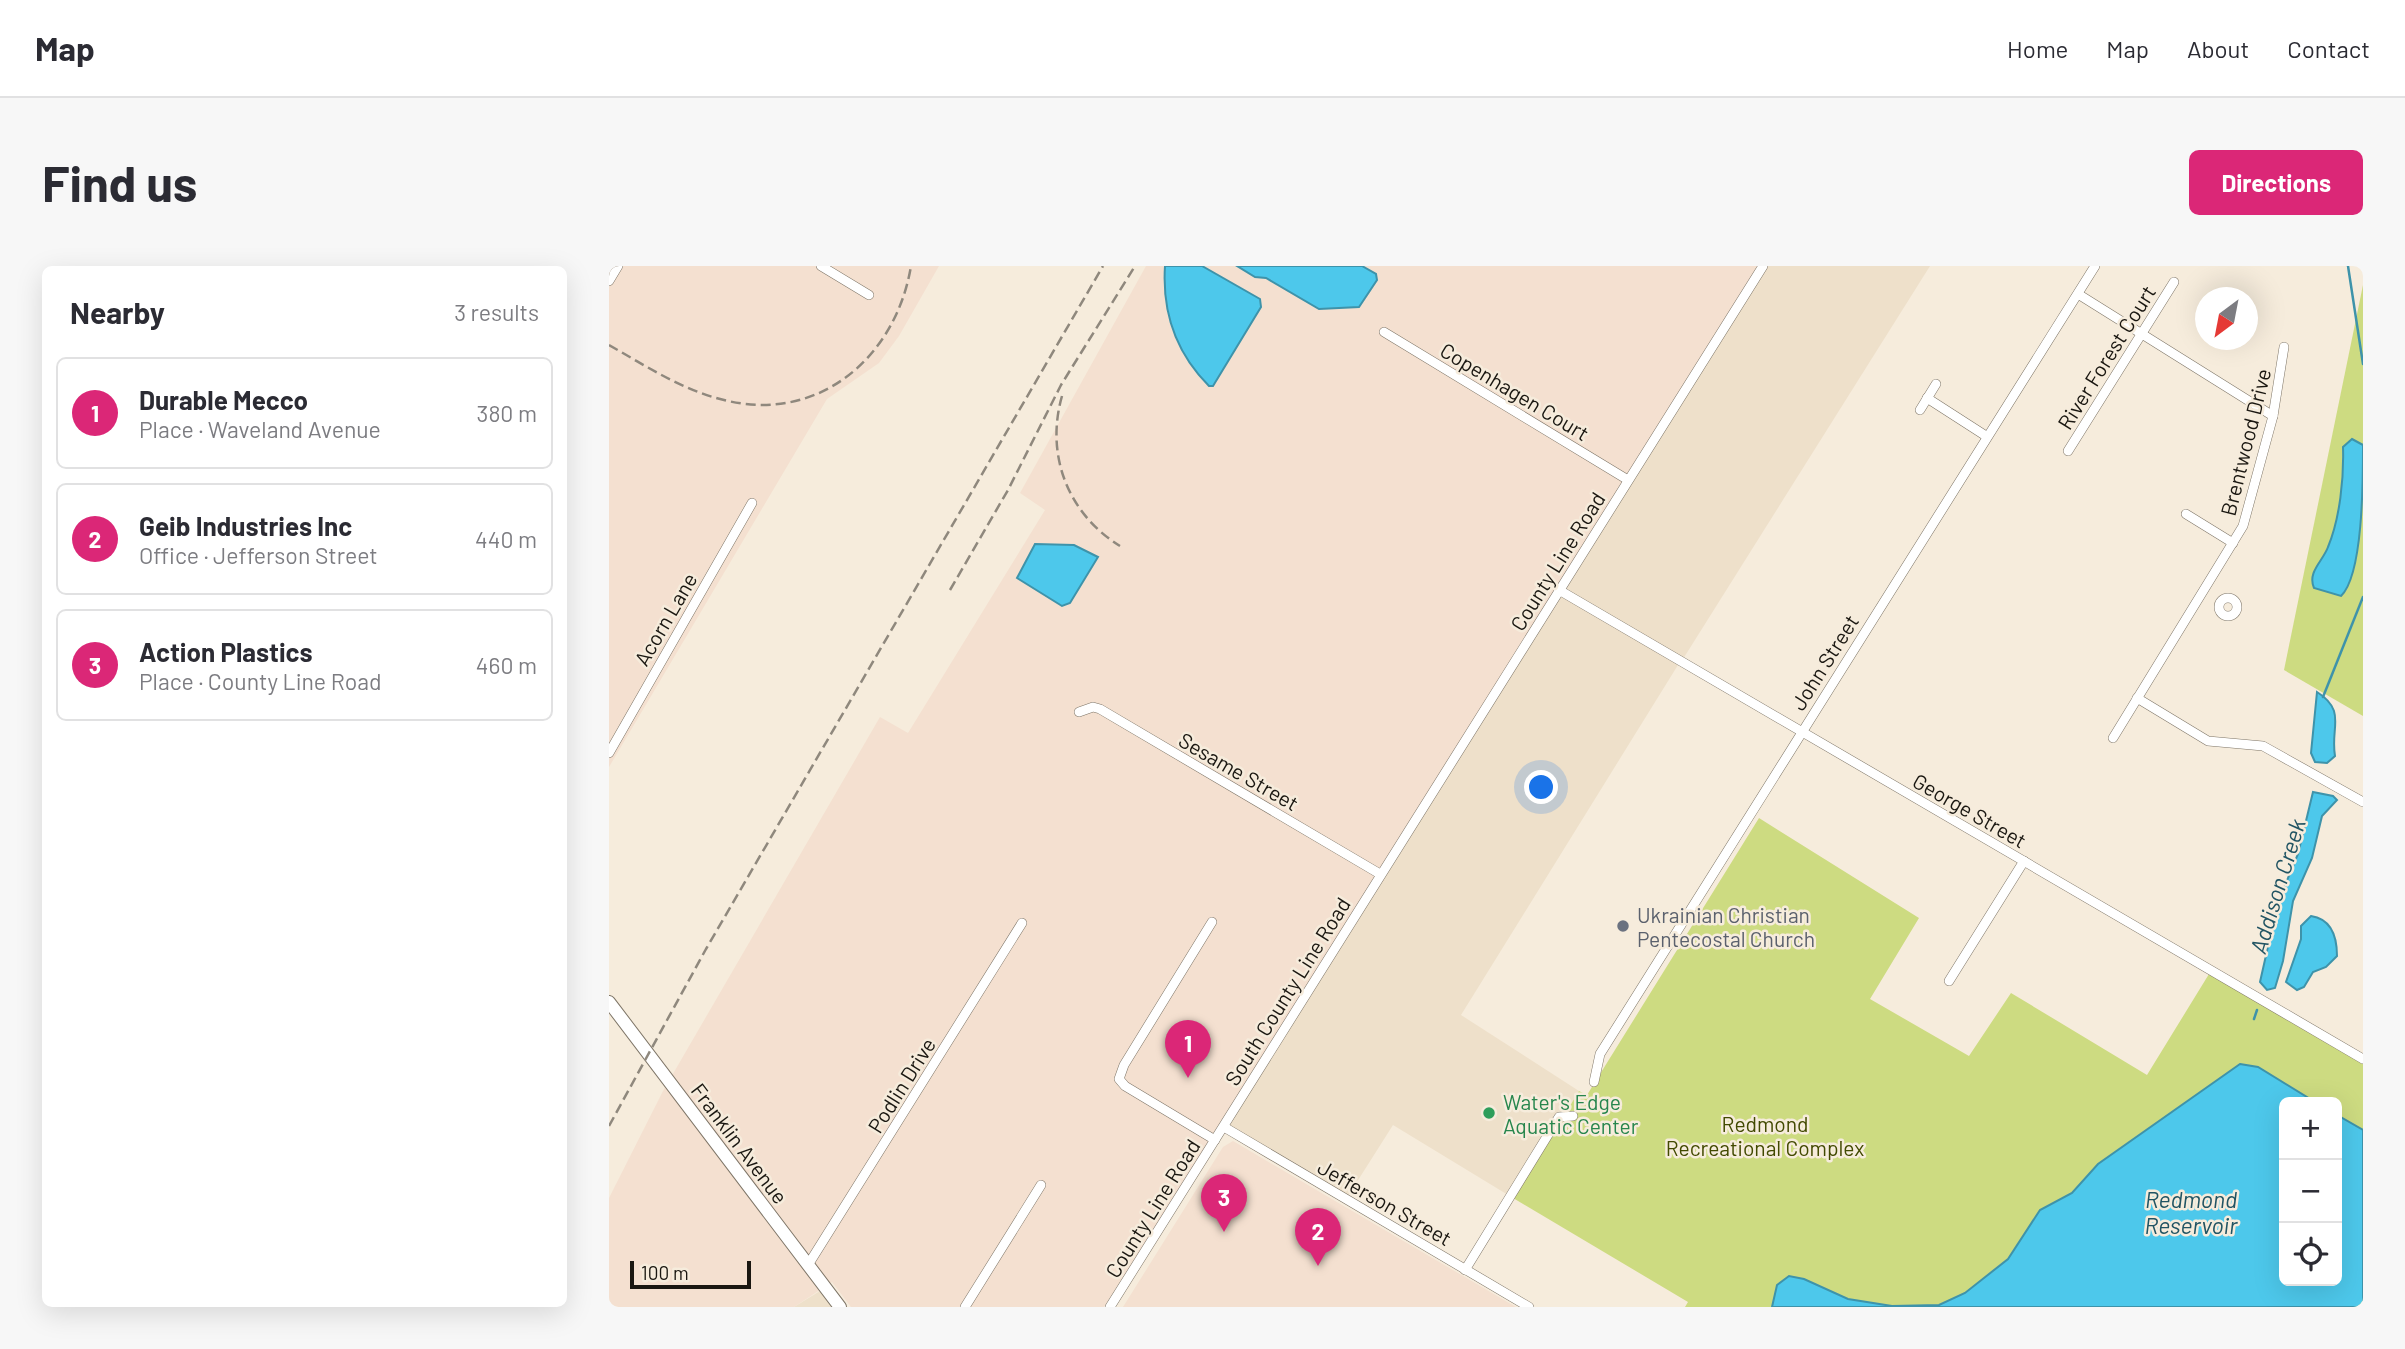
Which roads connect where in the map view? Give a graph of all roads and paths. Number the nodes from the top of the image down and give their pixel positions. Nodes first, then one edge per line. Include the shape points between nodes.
1 (618, 266) edge
2 (821, 266) edge
3 (1763, 266) edge
4 (2095, 266) edge
5 (609, 281) edge
6 (2174, 282) dead end
7 (869, 295) dead end
8 (2078, 295) junction
9 (1384, 332) dead end
10 (2142, 336) junction
11 (2284, 347) dead end
12 (1936, 384) dead end
13 (1927, 398) junction
14 (1920, 410) dead end
15 (2273, 416) junction
16 (1986, 436) junction
17 (2068, 451) dead end
18 (1628, 480) junction
19 (752, 502) dead end
20 (2186, 514) dead end
21 (2233, 543) junction
22 (1559, 590) junction
23 (2203, 593) junction
24 (2220, 603) dead end
25 (2137, 698) junction
26 (1079, 712) dead end
27 (1801, 733) junction
28 (2113, 738) dead end
29 (609, 752) edge
30 (2363, 802) edge
31 (2024, 861) junction
32 (1380, 874) junction
33 (1212, 922) dead end
34 (1022, 923) dead end
35 (1949, 981) dead end
36 (609, 1002) edge
37 (2363, 1059) edge
38 (1594, 1082) dead end
39 (1573, 1116) dead end
40 (1224, 1127) junction
41 (1215, 1140) junction
42 (1041, 1185) dead end
43 (808, 1265) junction
44 (1465, 1270) junction
45 (840, 1307) edge
46 (965, 1307) edge
47 (1110, 1307) edge
48 (1529, 1307) edge

1 - 5 street
2 - 7 street
3 - 18 street, County Line Road
4 - 8 street, John Street
6 - 10 street, River Forest Court
8 - 10 street
8 - 16 street, John Street
9 - 18 street, Copenhagen Court
10 - 15 street
10 - 17 street, River Forest Court
11 - 15 street, Brentwood Drive
12 - 13 street
13 - 14 street
13 - 16 street
15 - 21 street, Brentwood Drive via 2243,526
16 - 27 street, John Street
18 - 22 street, County Line Road
19 - 29 street, Acorn Lane
20 - 21 street, Brentwood Drive
21 - 23 street, Brentwood Drive
22 - 27 street, George Street
22 - 32 street, County Line Road
23 - 24 street
23 - 25 street, Brentwood Drive
25 - 28 street, Brentwood Drive
25 - 30 street via 2208,741 2263,746
26 - 32 street, Sesame Street via 1100,709
27 - 31 street, George Street
27 - 38 street, John Street via 1600,1054
31 - 35 street
31 - 37 street, George Street
32 - 40 street, South County Line Road
33 - 41 street via 1119,1079
34 - 43 street, Podlin Drive
36 - 43 main road, Franklin Avenue
39 - 44 street via 1559,1117
40 - 41 street, County Line Road
40 - 44 street, Jefferson Street
41 - 47 street, County Line Road
42 - 46 street
43 - 45 main road, Franklin Avenue
44 - 48 street, Jefferson Street

